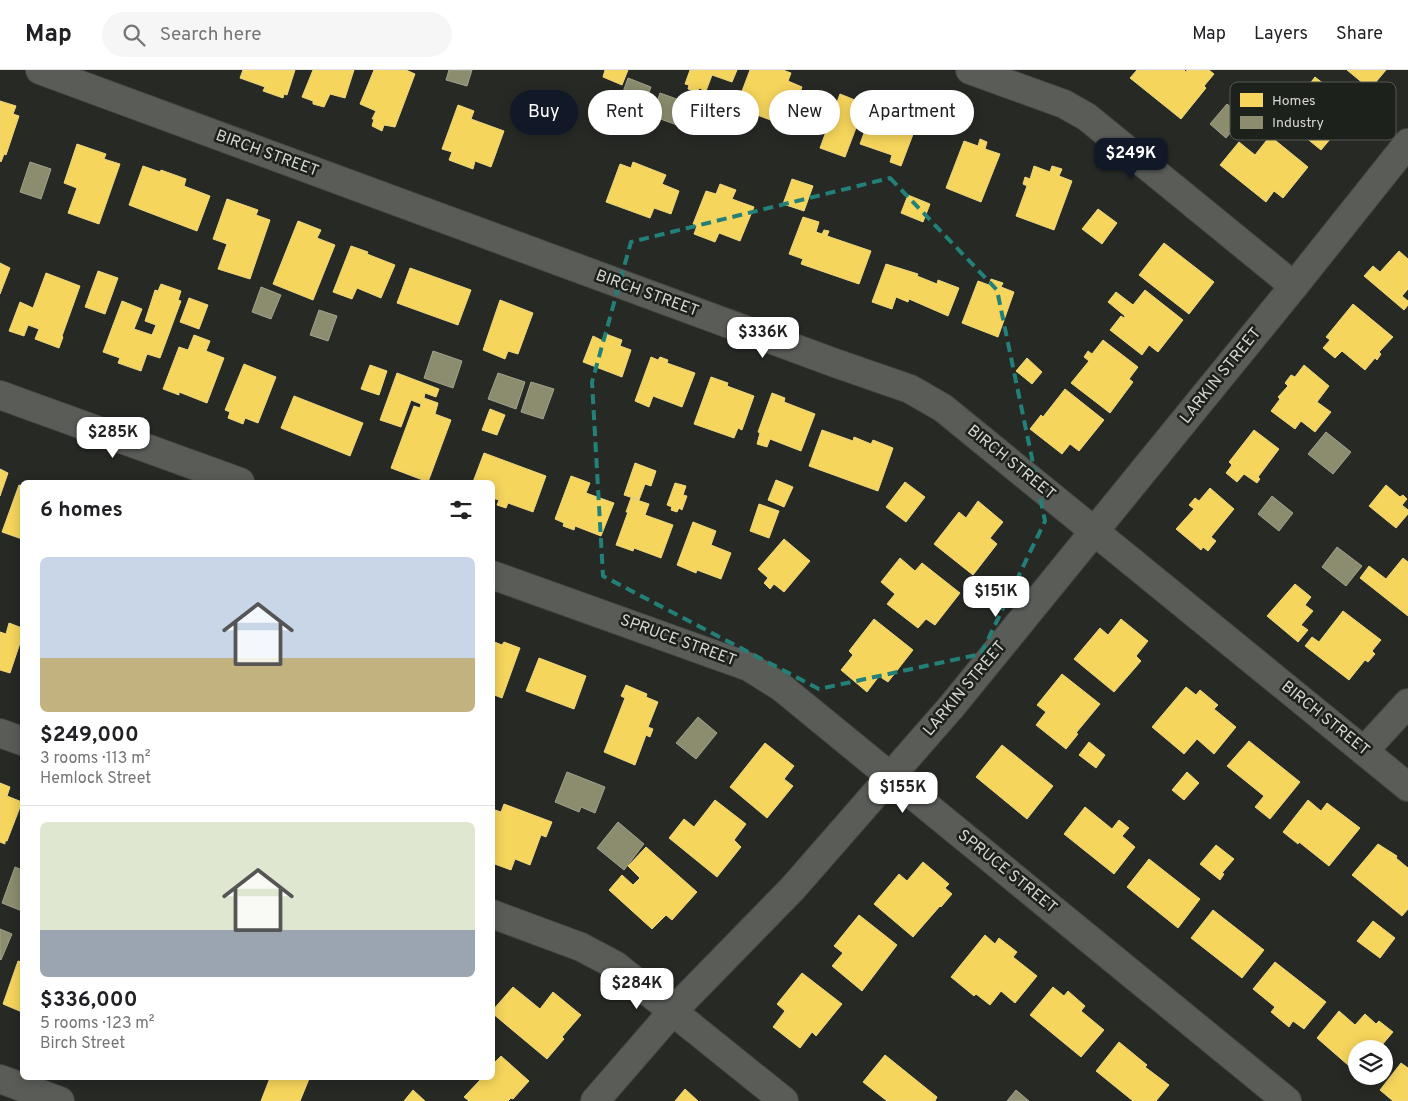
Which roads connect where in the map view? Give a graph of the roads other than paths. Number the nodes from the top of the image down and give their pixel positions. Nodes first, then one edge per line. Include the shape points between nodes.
1 (40, 70) edge
2 (970, 70) edge
3 (1408, 143) edge
4 (1294, 286) junction
5 (0, 395) edge
6 (234, 480) edge
7 (1095, 532) junction
8 (495, 576) edge
9 (1408, 703) edge
10 (0, 733) edge
11 (20, 740) edge
12 (1364, 751) junction
13 (891, 777) junction
14 (1408, 786) edge
15 (495, 915) edge
16 (673, 1011) junction
17 (0, 1079) edge
18 (60, 1101) edge
19 (595, 1101) edge
20 (784, 1101) edge
21 (1287, 1101) edge

1 - 7 street, BIRCH STREET via 910,389 943,408
2 - 4 street via 1064,104 1087,117
3 - 4 street, LARKIN STREET
4 - 7 street, LARKIN STREET
5 - 6 street
7 - 12 street, BIRCH STREET
7 - 13 street, LARKIN STREET
8 - 13 street, SPRUCE STREET via 749,666 781,687
9 - 12 street
10 - 11 street
12 - 14 street, BIRCH STREET
13 - 16 street, LARKIN STREET via 793,888
13 - 21 street, SPRUCE STREET
15 - 16 street via 607,960
16 - 19 street, LARKIN STREET
16 - 20 street
17 - 18 street

